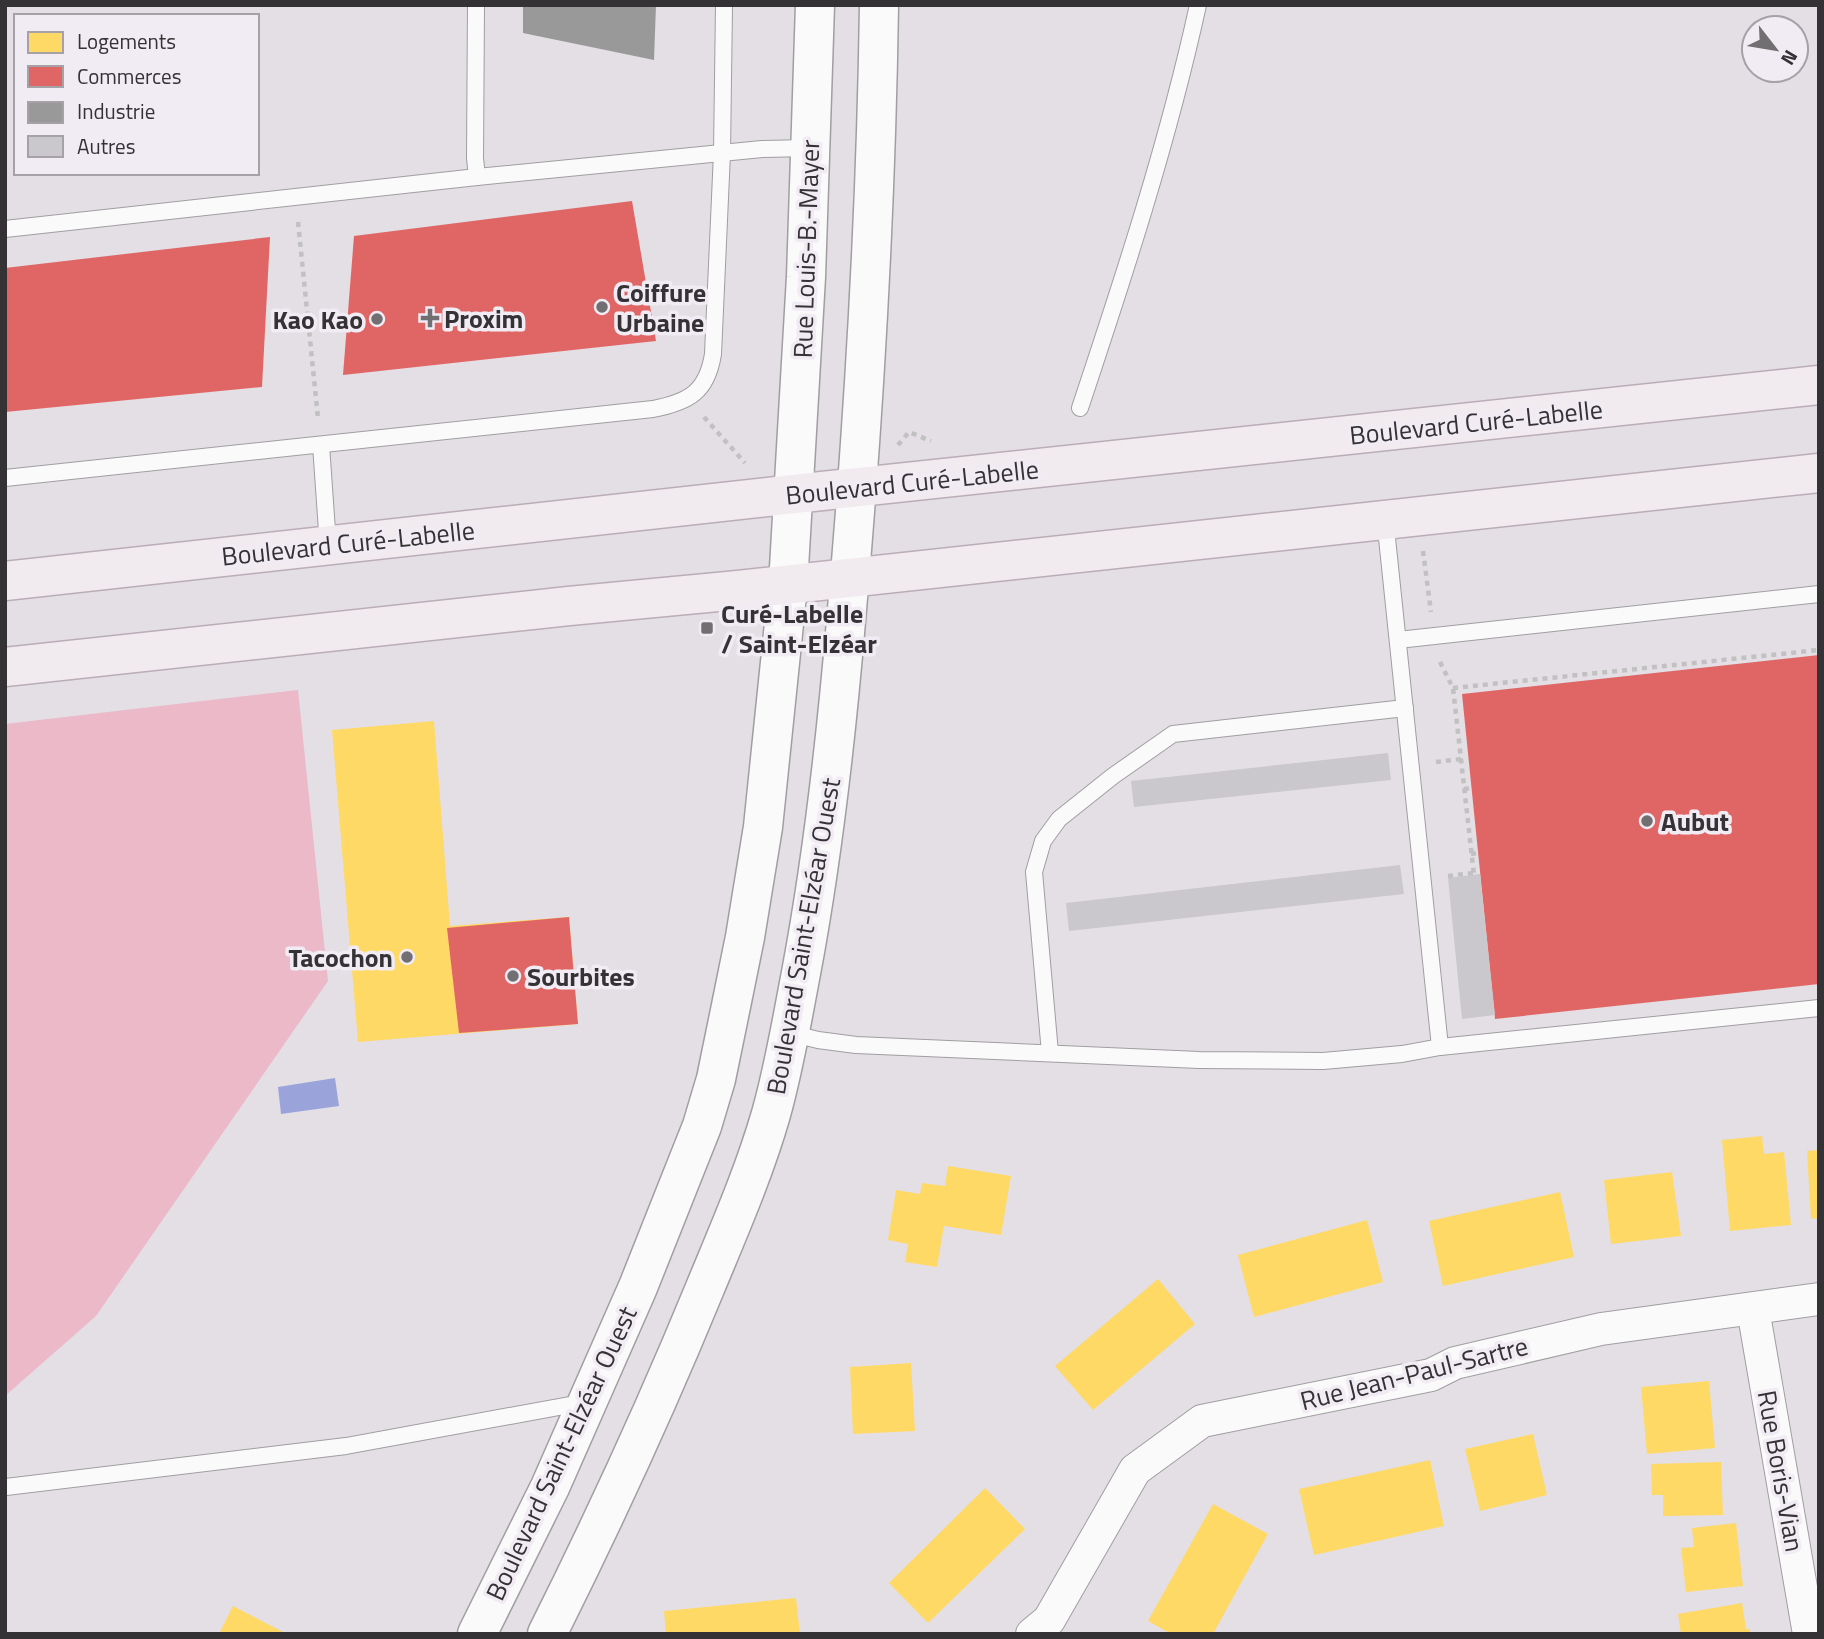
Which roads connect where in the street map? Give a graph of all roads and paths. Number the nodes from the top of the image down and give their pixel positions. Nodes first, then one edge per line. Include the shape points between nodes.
1 (477, 5) edge
2 (724, 5) edge
3 (815, 5) edge
4 (879, 5) edge
5 (1198, 5) edge
6 (810, 148) junction
7 (722, 153) junction
8 (477, 177) junction
9 (298, 223) dead end
10 (5, 229) edge
11 (1819, 385) edge
12 (315, 391) dead end
13 (1080, 408) dead end
14 (701, 414) dead end
15 (321, 445) junction
16 (748, 466) dead end
17 (1819, 473) edge
18 (5, 478) edge
19 (858, 487) junction
20 (794, 494) junction
21 (1385, 519) junction
22 (328, 545) junction
23 (1423, 551) dead end
24 (850, 577) junction
25 (5, 581) edge
26 (788, 585) junction
27 (1819, 594) edge
28 (1432, 618) dead end
29 (1398, 640) junction
30 (1819, 650) edge
31 (1437, 656) dead end
32 (5, 667) edge
33 (1453, 688) junction
34 (1405, 708) junction
35 (1461, 760) junction
36 (1437, 762) dead end
37 (1472, 788) dead end
38 (1464, 789) junction
39 (1478, 853) dead end
40 (1471, 854) junction
41 (1450, 875) dead end
42 (1819, 1008) edge
43 (790, 1033) junction
44 (1440, 1047) junction
45 (1050, 1053) junction
46 (1819, 1299) edge
47 (1753, 1309) junction
48 (588, 1402) junction
49 (6, 1487) edge
50 (477, 1634) edge
51 (547, 1634) edge
52 (1032, 1634) edge
53 (1810, 1634) edge

1 - 8 lane
2 - 7 lane
3 - 6 street, Rue Louis-B.-Mayer
4 - 19 street via 877,159
5 - 13 lane via 1151,187
6 - 7 lane
6 - 20 street, Rue Louis-B.-Mayer
7 - 8 lane
7 - 15 lane via 713,354 710,370 696,393 653,410
8 - 10 lane
9 - 12 path
11 - 19 main road, Boulevard Curé-Labelle
14 - 16 path
15 - 18 lane
15 - 22 lane
17 - 21 main road
19 - 20 main road, Boulevard Curé-Labelle
19 - 24 street, Boulevard Saint-Elzéar Ouest
20 - 22 main road, Boulevard Curé-Labelle
20 - 26 street, Boulevard Saint-Elzéar Ouest
21 - 24 main road
21 - 29 lane
22 - 25 main road, Boulevard Curé-Labelle
23 - 28 path
24 - 26 main road
24 - 43 street, Boulevard Saint-Elzéar Ouest via 821,864
26 - 32 main road
26 - 48 street, Boulevard Saint-Elzéar Ouest via 760,851 716,1079 690,1156
27 - 29 lane
29 - 34 lane
30 - 33 path
31 - 33 path
33 - 35 path
34 - 44 lane
34 - 45 lane via 1173,734 1059,819 1043,841 1034,872
35 - 36 path
35 - 38 path
37 - 38 path
38 - 40 path
39 - 40 path
40 - 41 path via 1473,874
42 - 44 lane
43 - 45 lane via 856,1045
43 - 51 street, Boulevard Saint-Elzéar Ouest via 761,1146 722,1248 628,1468
44 - 45 lane via 1323,1061
46 - 47 street, Rue Jean-Paul-Sartre
47 - 52 street, Rue Jean-Paul-Sartre via 1601,1329 1455,1363 1431,1375 1202,1421 1135,1470 1049,1620
47 - 53 street, Rue Boris-Vian
48 - 49 lane via 346,1446
48 - 50 street, Boulevard Saint-Elzéar Ouest

